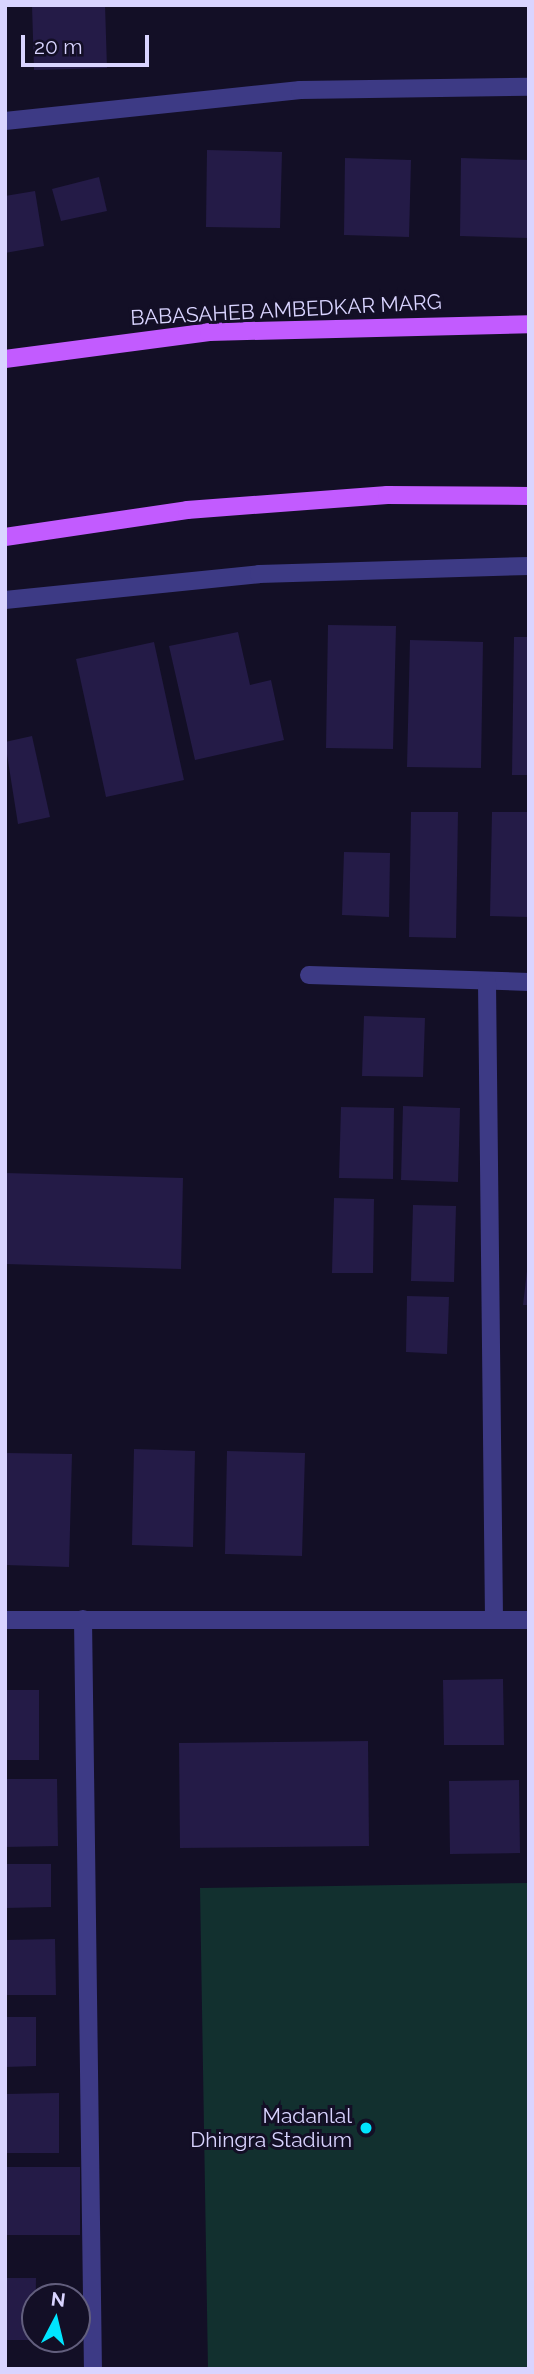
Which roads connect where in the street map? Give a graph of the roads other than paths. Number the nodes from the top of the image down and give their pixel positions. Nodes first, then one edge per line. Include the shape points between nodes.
1 (529, 87) edge
2 (5, 121) edge
3 (529, 324) edge
4 (5, 359) edge
5 (529, 496) edge
6 (5, 537) edge
7 (529, 566) edge
8 (5, 600) edge
9 (309, 975) dead end
10 (487, 982) junction
11 (529, 982) edge
12 (83, 1619) junction
13 (5, 1620) edge
14 (494, 1620) junction
15 (529, 1620) edge
16 (93, 2369) edge

1 - 2 street via 300,90
3 - 4 main road, BABASAHEB AMBEDKAR MARG via 209,332
5 - 6 main road via 387,495 187,510
7 - 8 street via 259,574
9 - 10 street
10 - 11 street
10 - 14 street
12 - 13 street
12 - 14 street
12 - 16 street
14 - 15 street

